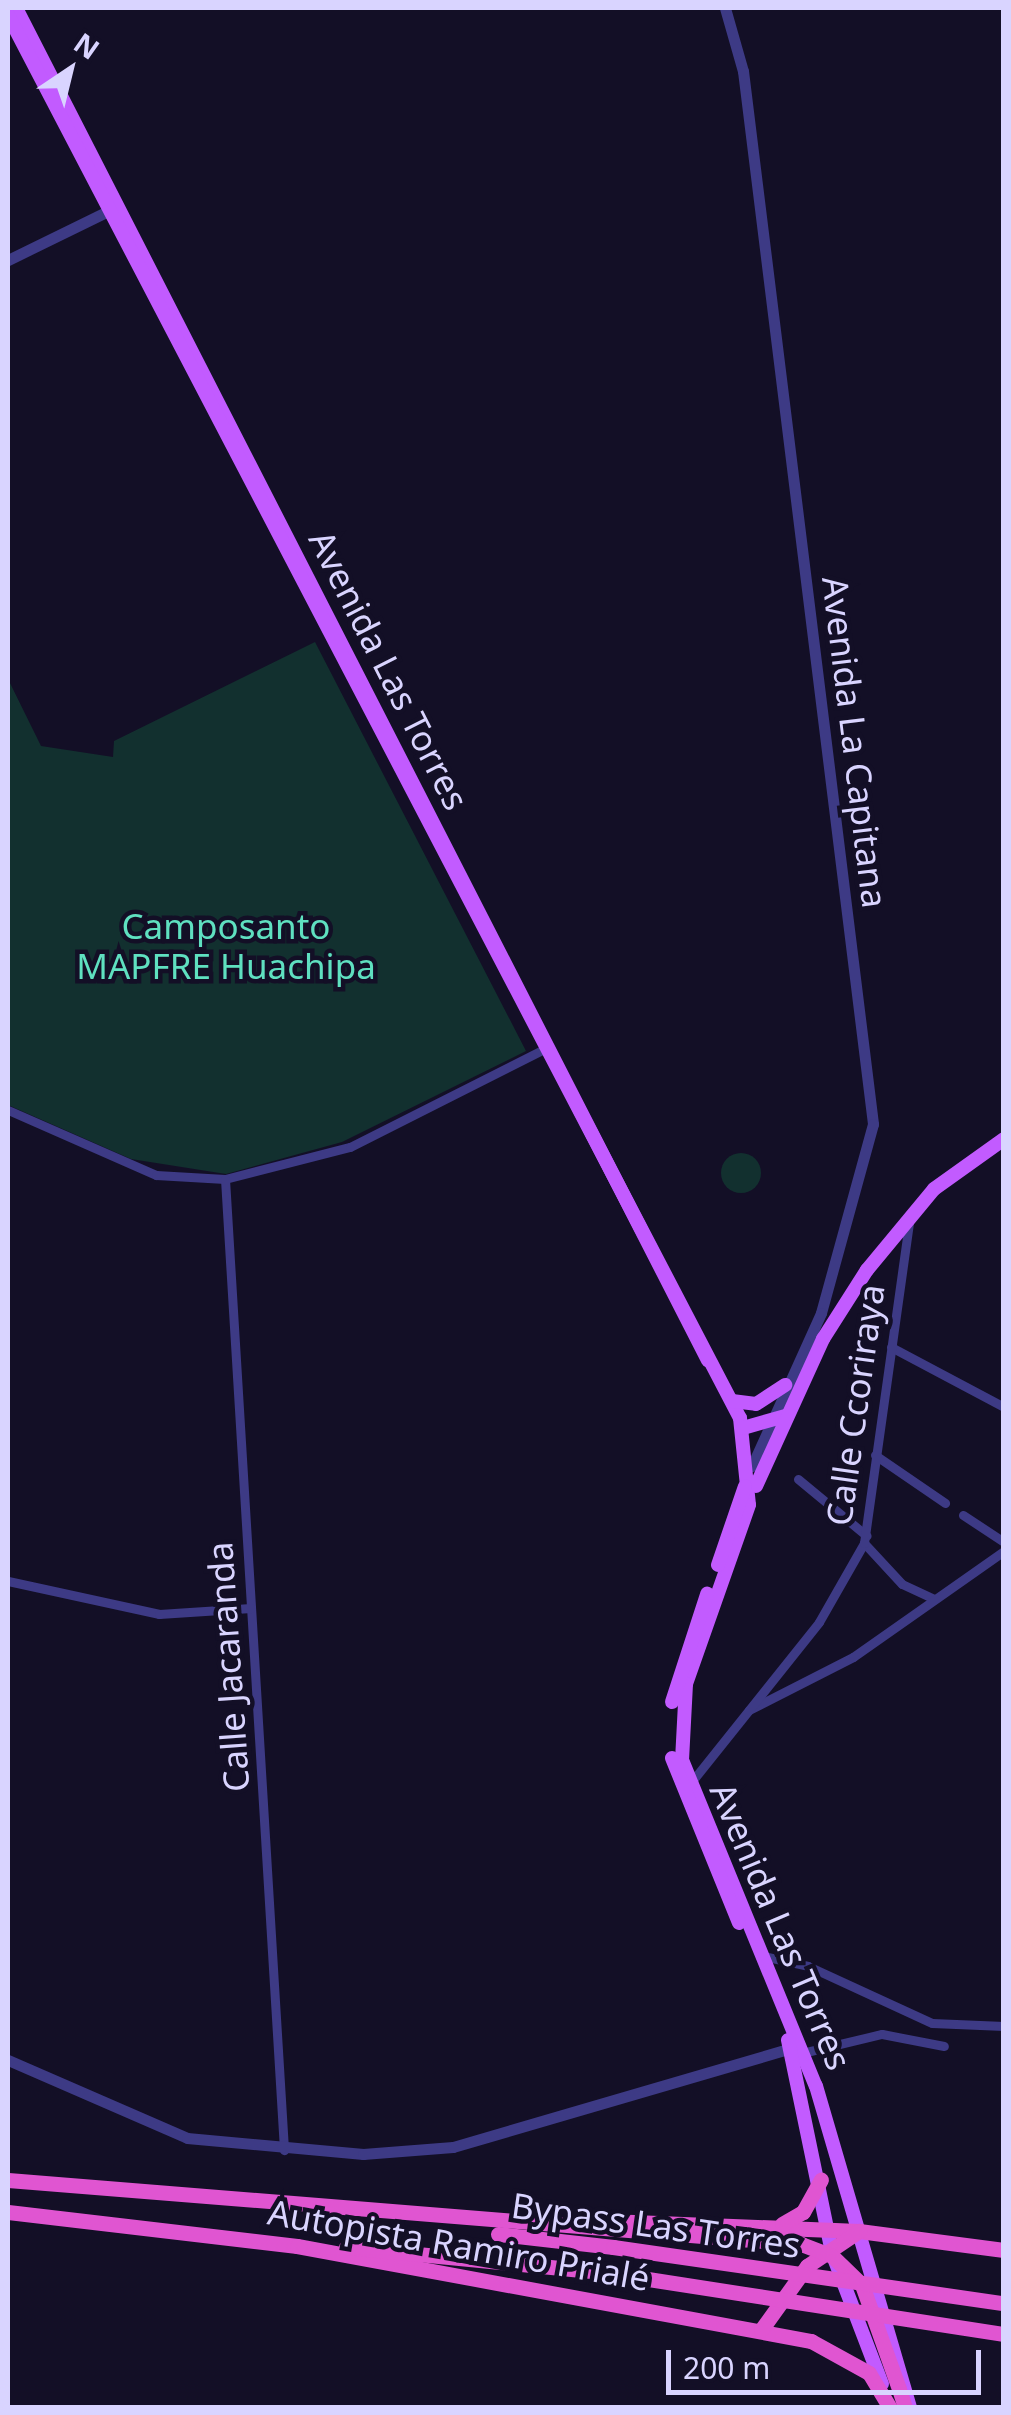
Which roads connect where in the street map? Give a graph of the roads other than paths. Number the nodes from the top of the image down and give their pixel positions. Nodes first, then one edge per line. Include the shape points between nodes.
1 (16, 8) edge
2 (725, 8) edge
3 (8, 15) edge
4 (111, 209) junction
5 (8, 260) edge
6 (546, 1048) junction
7 (8, 1110) edge
8 (1004, 1139) edge
9 (225, 1180) junction
10 (910, 1214) junction
11 (891, 1347) junction
12 (784, 1385) junction
13 (732, 1401) junction
14 (1004, 1408) edge
15 (785, 1416) junction
16 (766, 1426) junction
17 (743, 1428) junction
18 (875, 1454) junction
19 (752, 1466) junction
20 (798, 1480) dead end
21 (945, 1503) dead end
22 (749, 1505) junction
23 (963, 1515) dead end
24 (866, 1540) junction
25 (1004, 1542) edge
26 (1004, 1550) edge
27 (8, 1581) edge
28 (934, 1599) junction
29 (251, 1608) junction
30 (742, 1714) junction
31 (689, 1786) junction
32 (763, 1956) junction
33 (1004, 2026) edge
34 (944, 2046) dead end
35 (797, 2049) junction
36 (8, 2060) edge
37 (284, 2152) junction
38 (8, 2180) edge
39 (821, 2180) junction
40 (300, 2210) junction
41 (8, 2212) edge
42 (476, 2223) junction
43 (776, 2226) junction
44 (828, 2229) junction
45 (859, 2230) junction
46 (297, 2246) junction
47 (832, 2250) junction
48 (1004, 2250) edge
49 (1004, 2303) edge
50 (761, 2330) junction
51 (1004, 2334) edge
52 (891, 2388) junction
53 (890, 2408) edge
54 (907, 2408) edge

1 - 4 main road, Avenida Las Torres
2 - 12 street, Avenida La Capitana via 743,71 873,1124 821,1313
3 - 4 main road, Avenida Las Torres
4 - 5 street
4 - 6 main road, Avenida Las Torres
6 - 9 street via 350,1147
6 - 13 main road, Avenida Las Torres
7 - 9 street via 156,1176
8 - 10 main road
9 - 29 street, Calle Jacaranda
10 - 11 street, Calle Ccoriraya
10 - 15 main road via 823,1339
11 - 14 street
11 - 18 street, Calle Ccoriraya
12 - 13 main road via 756,1404
12 - 16 street, Avenida La Capitana
13 - 17 main road, Avenida Las Torres
15 - 16 main road
15 - 22 main road
16 - 17 main road
16 - 19 street, Avenida La Capitana
17 - 19 main road, Avenida Las Torres
18 - 21 street
18 - 24 street, Calle Ccoriraya
19 - 22 main road, Avenida Las Torres
19 - 35 main road, Avenida Las Torres via 678,1675 670,1742 680,1791
20 - 24 street
22 - 31 main road, Avenida Las Torres via 682,1697
23 - 25 street
24 - 28 street via 902,1584
24 - 30 street, Calle Ccoriraya via 820,1622
26 - 28 street
27 - 29 street via 159,1614
28 - 30 street via 854,1657
29 - 37 street, Calle Jacaranda
30 - 31 street, Calle Ccoriraya
31 - 32 main road, Avenida Las Torres
32 - 33 street via 808,1966 932,2023
32 - 35 main road, Avenida Las Torres
34 - 35 street via 882,2034
35 - 37 street via 442,2149
35 - 39 main road, Avenida Las Torres
35 - 45 main road, Avenida Las Torres
36 - 37 street via 172,2134
38 - 40 highway, Autopista Ramiro Prialé
39 - 43 highway via 803,2212
39 - 44 main road, Avenida Las Torres
40 - 42 highway, Autopista Ramiro Prialé
40 - 49 highway, Bypass Las Torres, bridge
41 - 46 highway, Autopista Ramiro Prialé
42 - 43 highway
42 - 52 highway, Autopista Ramiro Prialé, bridge via 801,2244 838,2260 862,2284
43 - 44 highway
44 - 45 highway
44 - 47 main road, Avenida Las Torres
45 - 47 highway
45 - 48 highway
45 - 54 main road, Avenida Las Torres
46 - 50 highway, Autopista Ramiro Prialé
46 - 51 highway, Bypass Las Torres, bridge via 609,2273
47 - 50 highway via 803,2271
47 - 52 main road, Avenida Las Torres
50 - 52 highway, Autopista Ramiro Prialé via 833,2349
52 - 53 highway, Avenida Las Torres
52 - 54 highway

